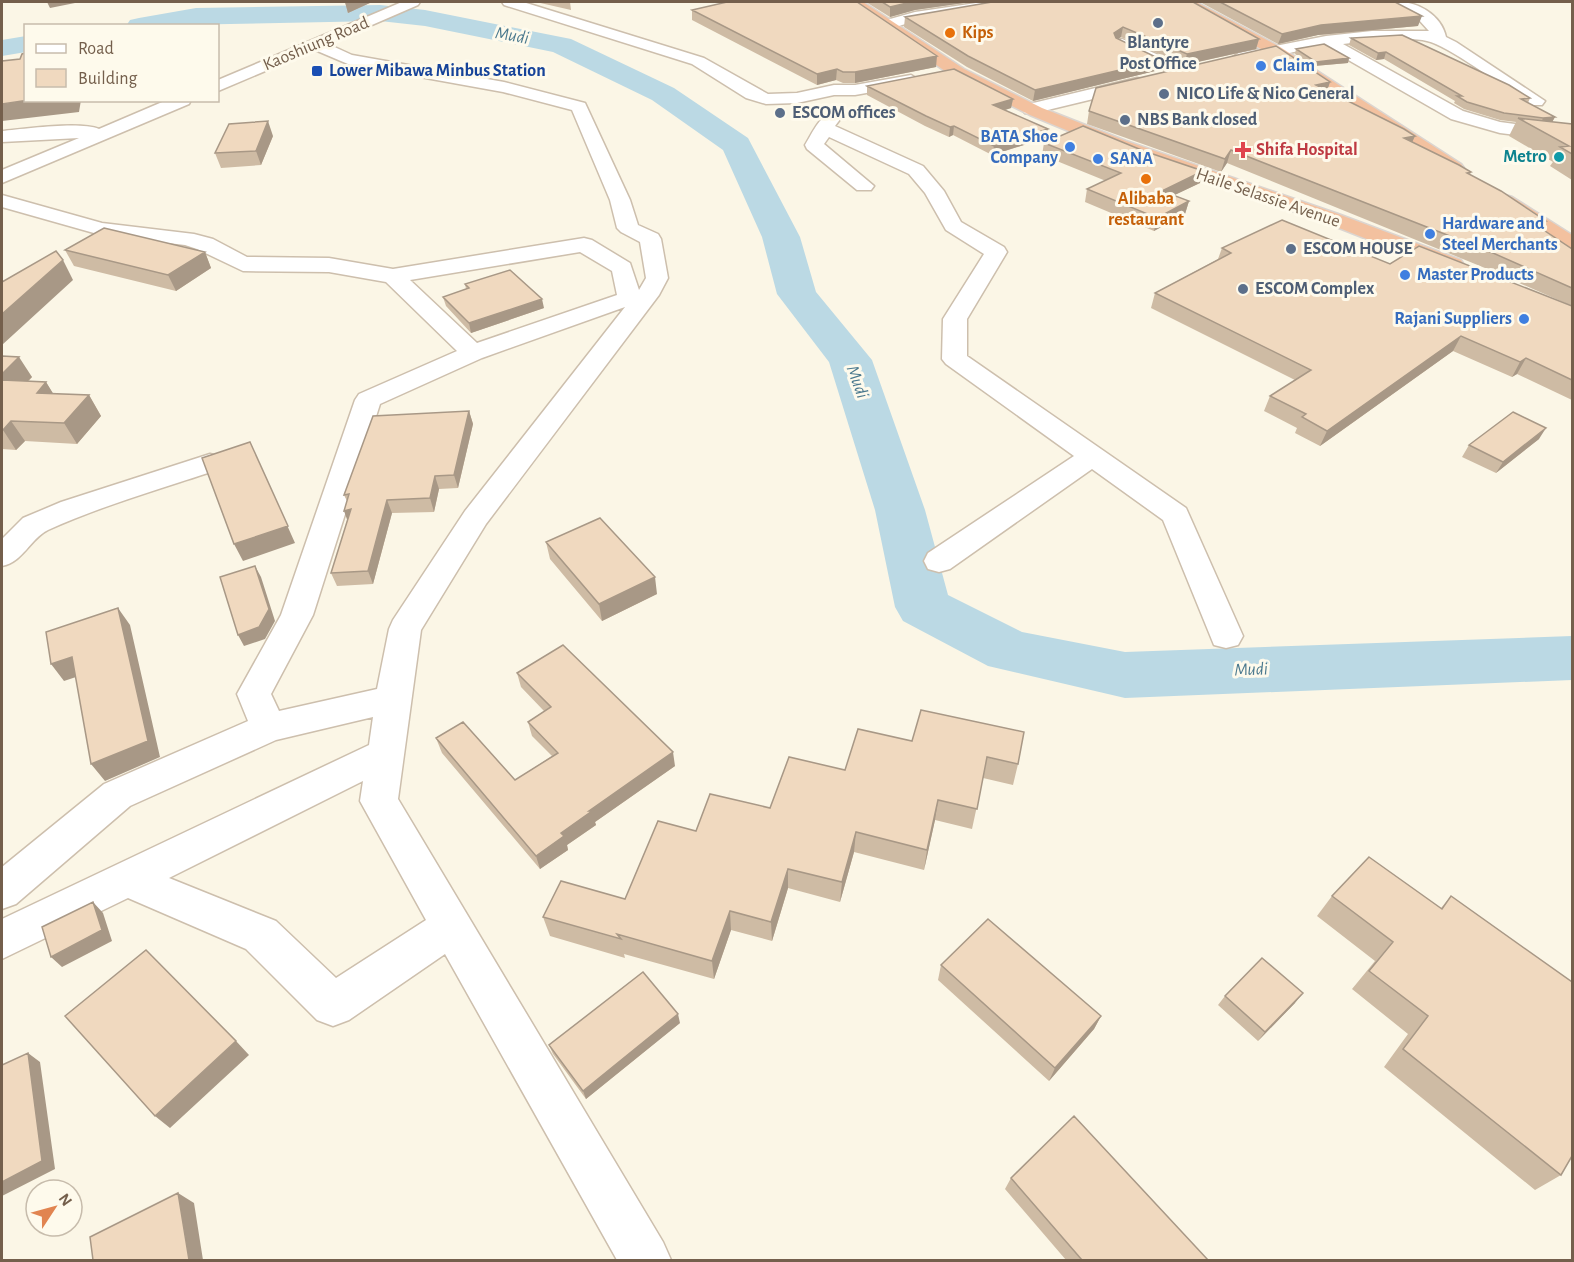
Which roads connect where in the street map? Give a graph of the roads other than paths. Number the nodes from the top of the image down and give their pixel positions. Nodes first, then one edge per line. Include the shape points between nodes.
1 (509, 2) edge
2 (854, 2) edge
3 (1007, 2) edge
4 (1186, 2) edge
5 (1401, 2) edge
6 (407, 4) edge
7 (888, 24) junction
8 (1438, 38) junction
9 (1326, 41) junction
10 (1122, 44) edge
11 (316, 45) junction
12 (1274, 50) junction
13 (1228, 61) edge
14 (956, 70) junction
15 (219, 86) edge
16 (834, 90) junction
17 (1536, 100) dead end
18 (178, 102) edge
19 (1031, 109) junction
20 (824, 128) junction
21 (106, 133) junction
22 (2, 136) edge
23 (1572, 137) edge
24 (1467, 176) edge
25 (2, 177) edge
26 (864, 186) dead end
27 (1486, 189) edge
28 (2, 201) edge
29 (1572, 244) edge
30 (1465, 270) edge
31 (393, 276) junction
32 (473, 353) junction
33 (1093, 456) junction
34 (210, 463) edge
35 (2, 556) edge
36 (939, 561) dead end
37 (1226, 636) dead end
38 (393, 699) junction
39 (269, 728) junction
40 (386, 753) junction
41 (127, 879) junction
42 (3, 888) edge
43 (452, 926) junction
44 (2, 940) edge
45 (645, 1260) edge

1 - 16 street via 698,61 766,99 797,98
2 - 7 highway, Haile Selassie Avenue
3 - 7 street
4 - 12 highway
5 - 8 street via 1434,24
6 - 11 street, Kaoshiung Road
7 - 14 highway, Haile Selassie Avenue
8 - 9 street via 1414,34
8 - 17 street
9 - 12 street
9 - 23 street via 1479,124
10 - 19 street via 1187,71
11 - 15 street, Kaoshiung Road
11 - 38 street via 348,59 504,87 579,107 620,200 628,228 650,239 657,278 475,518 405,629
12 - 13 street
12 - 24 highway
14 - 16 street via 855,90
14 - 19 highway, Haile Selassie Avenue
16 - 20 street via 842,105
18 - 21 street
19 - 30 highway, Haile Selassie Avenue via 1149,157 1332,219
20 - 26 street via 814,145
20 - 33 street via 916,170 934,191 953,226 996,252 955,319 955,359
21 - 22 street
21 - 25 street
27 - 29 highway
28 - 31 street via 101,229 186,239 205,244 243,264 329,266
31 - 32 street
31 - 32 street via 584,245 622,268 629,298
32 - 39 street via 368,400 297,615 254,694
33 - 36 street
33 - 37 street via 1176,515
34 - 35 street via 34,525
38 - 39 street
38 - 40 street
39 - 42 street via 117,795
40 - 41 street
40 - 43 street via 379,801
41 - 43 street via 261,935 333,1005
41 - 44 street
43 - 45 street

